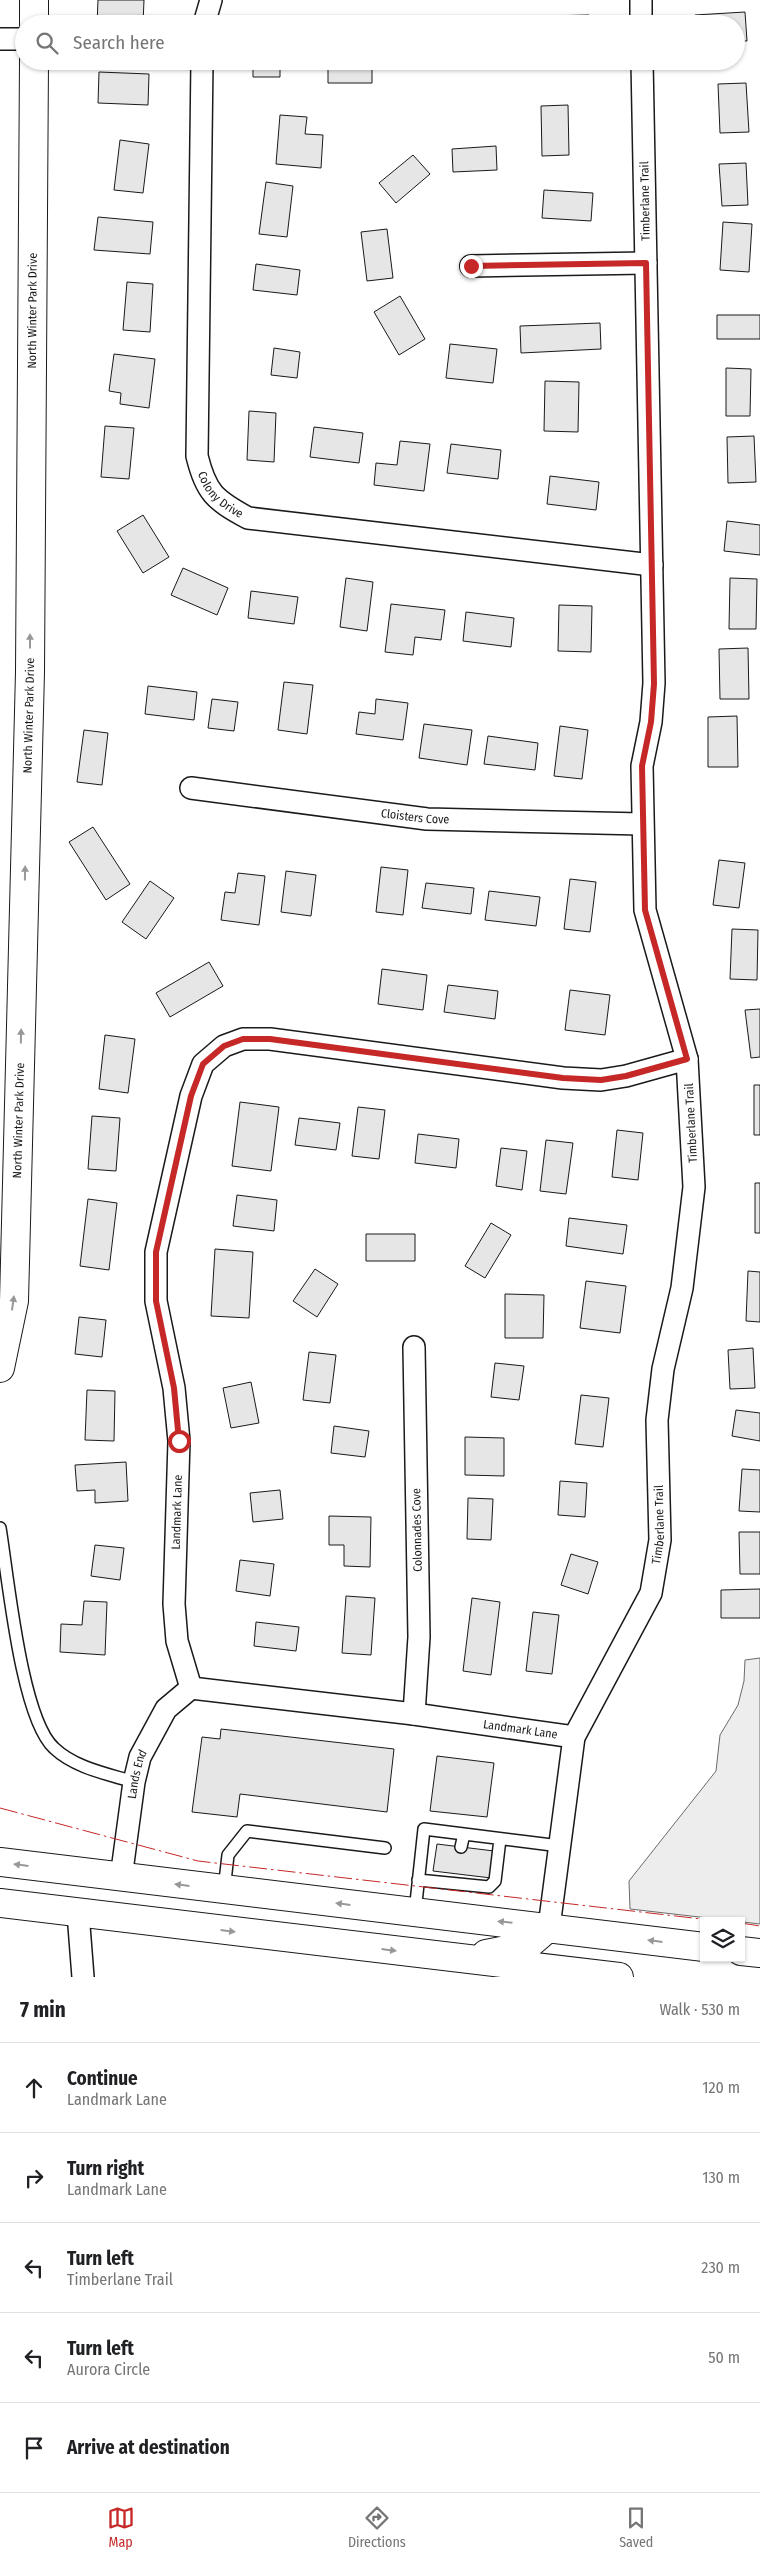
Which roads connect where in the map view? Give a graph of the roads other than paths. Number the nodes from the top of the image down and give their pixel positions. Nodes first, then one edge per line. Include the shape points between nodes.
1 (34, 0) edge
2 (211, 0) edge
3 (640, 0) edge
4 (34, 15) edge
5 (207, 15) edge
6 (641, 15) edge
7 (0, 39) edge
8 (15, 39) edge
9 (34, 70) edge
10 (202, 70) edge
11 (642, 70) edge
12 (646, 263) junction
13 (471, 266) dead end
14 (652, 565) junction
15 (190, 788) dead end
16 (642, 824) junction
17 (687, 1059) junction
18 (414, 1347) dead end
19 (0, 1368) edge
20 (0, 1528) edge
21 (191, 1688) junction
22 (414, 1714) junction
23 (574, 1737) junction
24 (134, 1782) junction
25 (464, 1834) junction
26 (500, 1838) junction
27 (560, 1846) junction
28 (462, 1847) dead end
29 (385, 1848) dead end
30 (0, 1862) edge
31 (121, 1878) junction
32 (418, 1880) junction
33 (224, 1890) junction
34 (0, 1904) edge
35 (415, 1912) junction
36 (78, 1913) junction
37 (549, 1928) junction
38 (605, 1935) junction
39 (700, 1947) edge
40 (745, 1951) edge
41 (760, 1953) edge
42 (462, 1959) junction
43 (517, 1971) edge
44 (583, 1975) edge
45 (82, 1977) edge
46 (620, 1977) edge

1 - 4 main road
2 - 5 street
3 - 6 street
7 - 8 street
19 -> 9 main road, North Winter Park Drive via 14,1301 30,672
10 - 14 street, Colony Drive via 197,456 203,480 220,502 248,518
11 - 12 street, Timberlane Trail
12 - 13 street
12 - 14 street, Timberlane Trail
14 - 16 street, Timberlane Trail via 654,684 651,722 642,766
15 - 16 street, Cloisters Cove via 427,819
16 - 17 street, Timberlane Trail via 645,910
17 - 21 street, Landmark Lane via 601,1080 563,1078 270,1039 243,1039 224,1046 203,1064 191,1096 156,1252 156,1301 174,1388 179,1441 174,1604 177,1641
17 - 23 street, Timberlane Trail via 694,1187 682,1288 663,1369 657,1420 660,1540 651,1593
18 - 22 street, Colonnades Cove via 419,1636
20 - 24 lane via 26,1688 36,1721 53,1748 77,1764
21 - 22 street, Landmark Lane
21 - 24 street, Lands End via 166,1709 140,1757
22 - 23 street, Landmark Lane
23 - 27 street, Timberlane Trail
24 - 31 street, Lands End
25 - 26 lane
25 - 28 lane
25 - 32 lane via 424,1829
26 - 27 lane
26 - 32 lane via 495,1881 489,1887 457,1879
27 - 37 street, Timberlane Trail
29 - 33 lane via 247,1831 228,1855
31 -> 30 main road
33 -> 31 main road
32 - 35 lane
35 -> 33 main road
34 - 36 main road
37 -> 35 main road
36 -> 42 main road
36 - 45 street
37 - 38 main road
37 - 42 main road via 527,1946
39 -> 38 main road
38 - 43 main road via 559,1946
40 - 41 main road
42 - 43 main road
43 - 44 main road
44 - 46 main road

